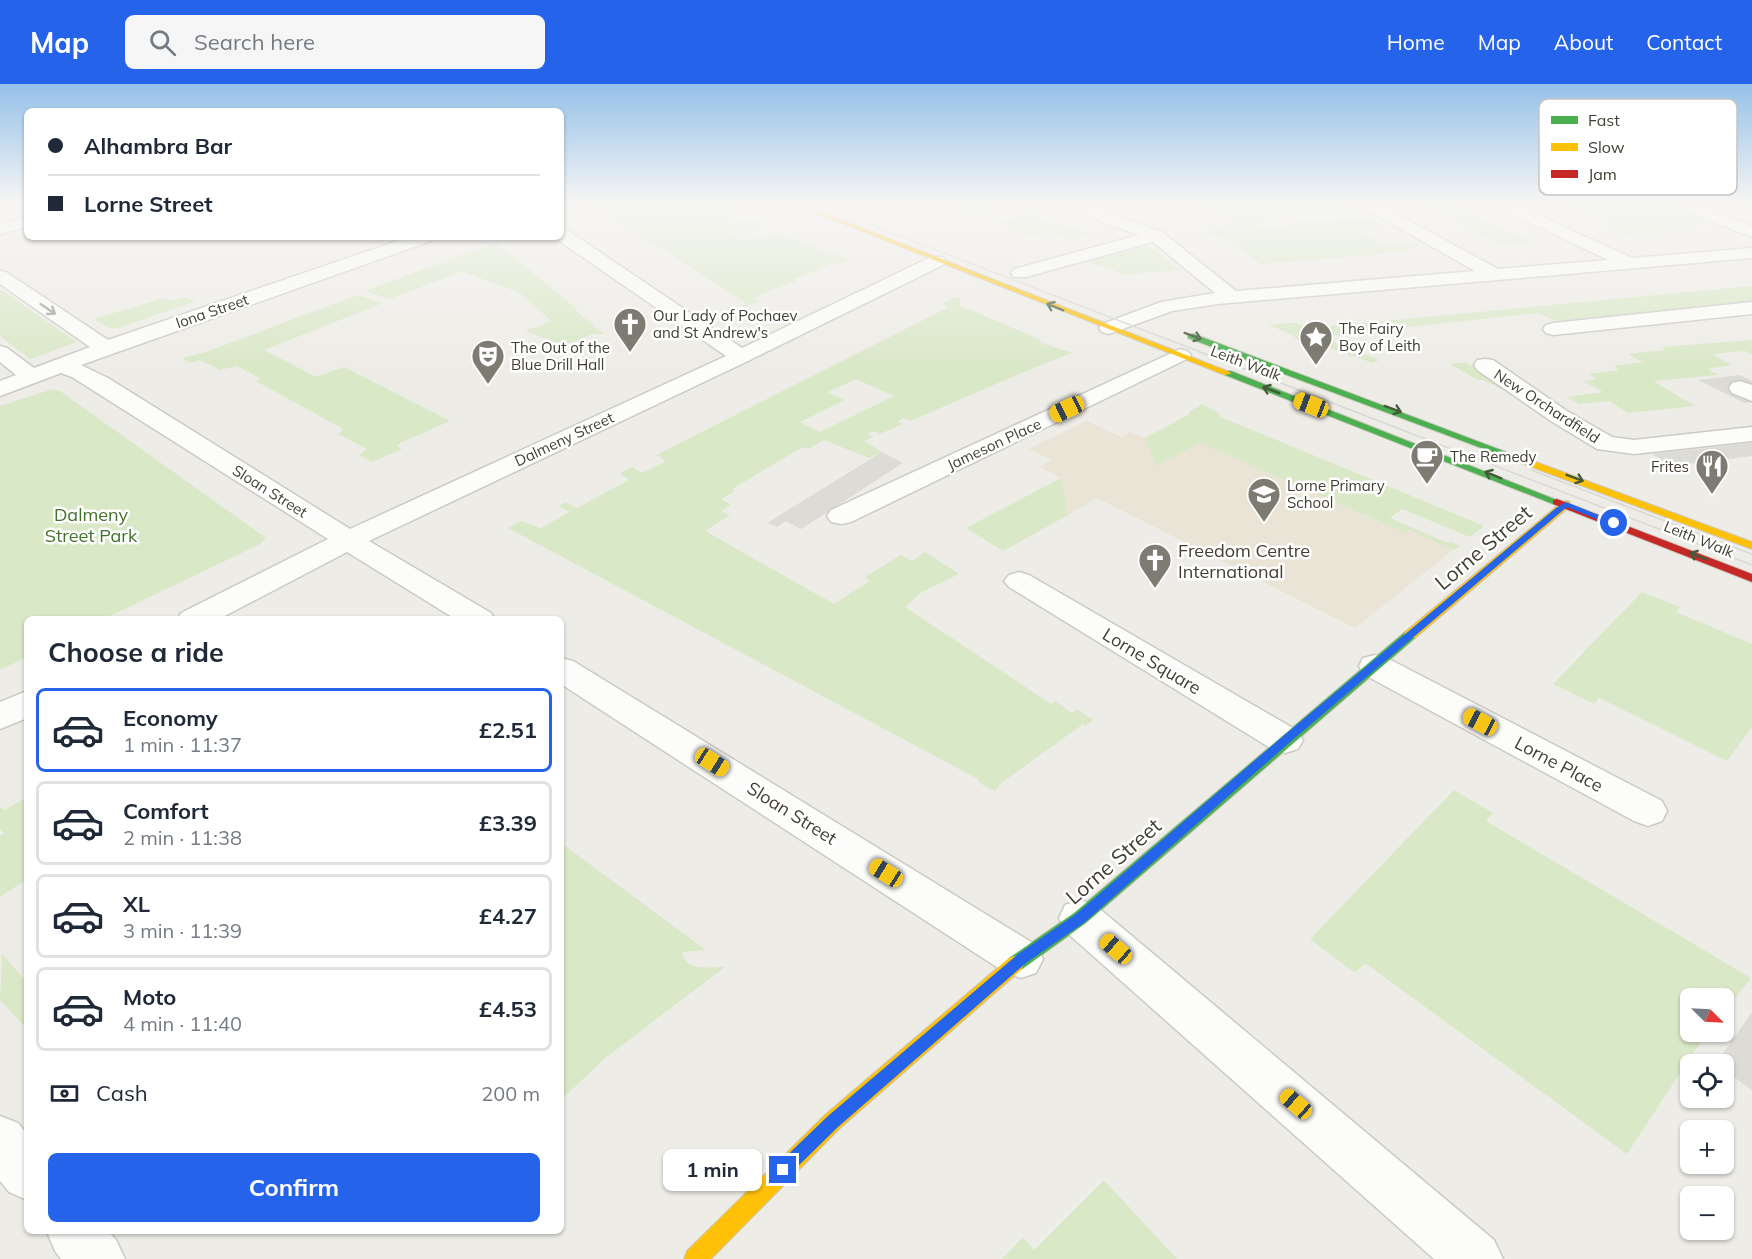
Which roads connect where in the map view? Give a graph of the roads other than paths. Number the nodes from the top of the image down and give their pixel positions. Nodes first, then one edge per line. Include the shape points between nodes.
1 (362, 259) edge
2 (597, 259) edge
3 (932, 259) edge
4 (1069, 259) edge
5 (1184, 259) edge
6 (1466, 259) edge
7 (1619, 259) edge
8 (1680, 259) edge
9 (937, 261) junction
10 (1628, 263) junction
11 (1015, 271) joint
12 (1494, 274) junction
13 (0, 276) edge
14 (1041, 281) dead end
15 (1232, 297) junction
16 (1115, 308) dead end
17 (1752, 308) edge
18 (1138, 316) junction
19 (1160, 324) dead end
20 (1109, 328) junction
21 (1553, 328) dead end
22 (1181, 344) junction
23 (106, 348) junction
24 (0, 352) edge
25 (741, 357) junction
26 (1485, 365) dead end
27 (60, 366) junction
28 (32, 377) junction
29 (0, 389) edge
30 (1752, 434) edge
31 (1566, 504) junction
32 (841, 516) dead end
33 (348, 540) junction
34 (1752, 546) edge
35 (1752, 578) edge
36 (1019, 581) dead end
37 (200, 616) edge
38 (473, 616) edge
39 (1375, 666) junction
40 (564, 671) edge
41 (24, 705) edge
42 (0, 717) edge
43 (1285, 740) junction
44 (1648, 812) dead end
45 (1080, 918) junction
46 (1021, 959) junction
47 (0, 1141) edge
48 (24, 1170) edge
49 (76, 1234) edge
50 (97, 1259) edge
51 (695, 1259) edge
52 (1475, 1259) edge

1 - 23 street, Iona Street
2 - 25 street
3 - 9 main road, Leith Walk
4 - 11 street
5 - 15 street
6 - 12 street
7 - 10 street
8 - 10 street
20 -> 9 main road, Leith Walk
9 - 25 street, Dalmeny Street
10 - 12 street
11 - 14 main road
12 - 15 street
13 -> 23 street
15 - 18 street via 1186,302
16 - 18 main road
17 - 21 street
18 - 19 main road
18 - 20 street
20 - 22 main road, Leith Walk
31 -> 22 main road, Leith Walk
22 - 32 street, Jameson Place
22 -> 34 main road, Leith Walk via 1498,448
23 - 27 street, Iona Street
24 - 28 street
25 - 33 street, Dalmeny Street
26 - 30 street, New Orchardfield via 1606,444 1634,447
27 - 28 street, Iona Street
27 - 33 street, Sloan Street via 100,383
28 - 29 street, Iona Street
35 -> 31 main road, Leith Walk
31 - 39 main road, Lorne Street
33 - 37 street, Dalmeny Street
33 - 38 street, Sloan Street
36 - 43 street, Lorne Square
39 - 43 main road, Lorne Street
39 - 44 street, Lorne Place
40 - 46 street, Sloan Street
41 - 42 street
43 - 45 main road, Lorne Street
45 - 46 main road, Lorne Street
45 - 52 street
46 - 51 main road, Lorne Street via 833,1121
47 - 48 street
49 - 50 street

